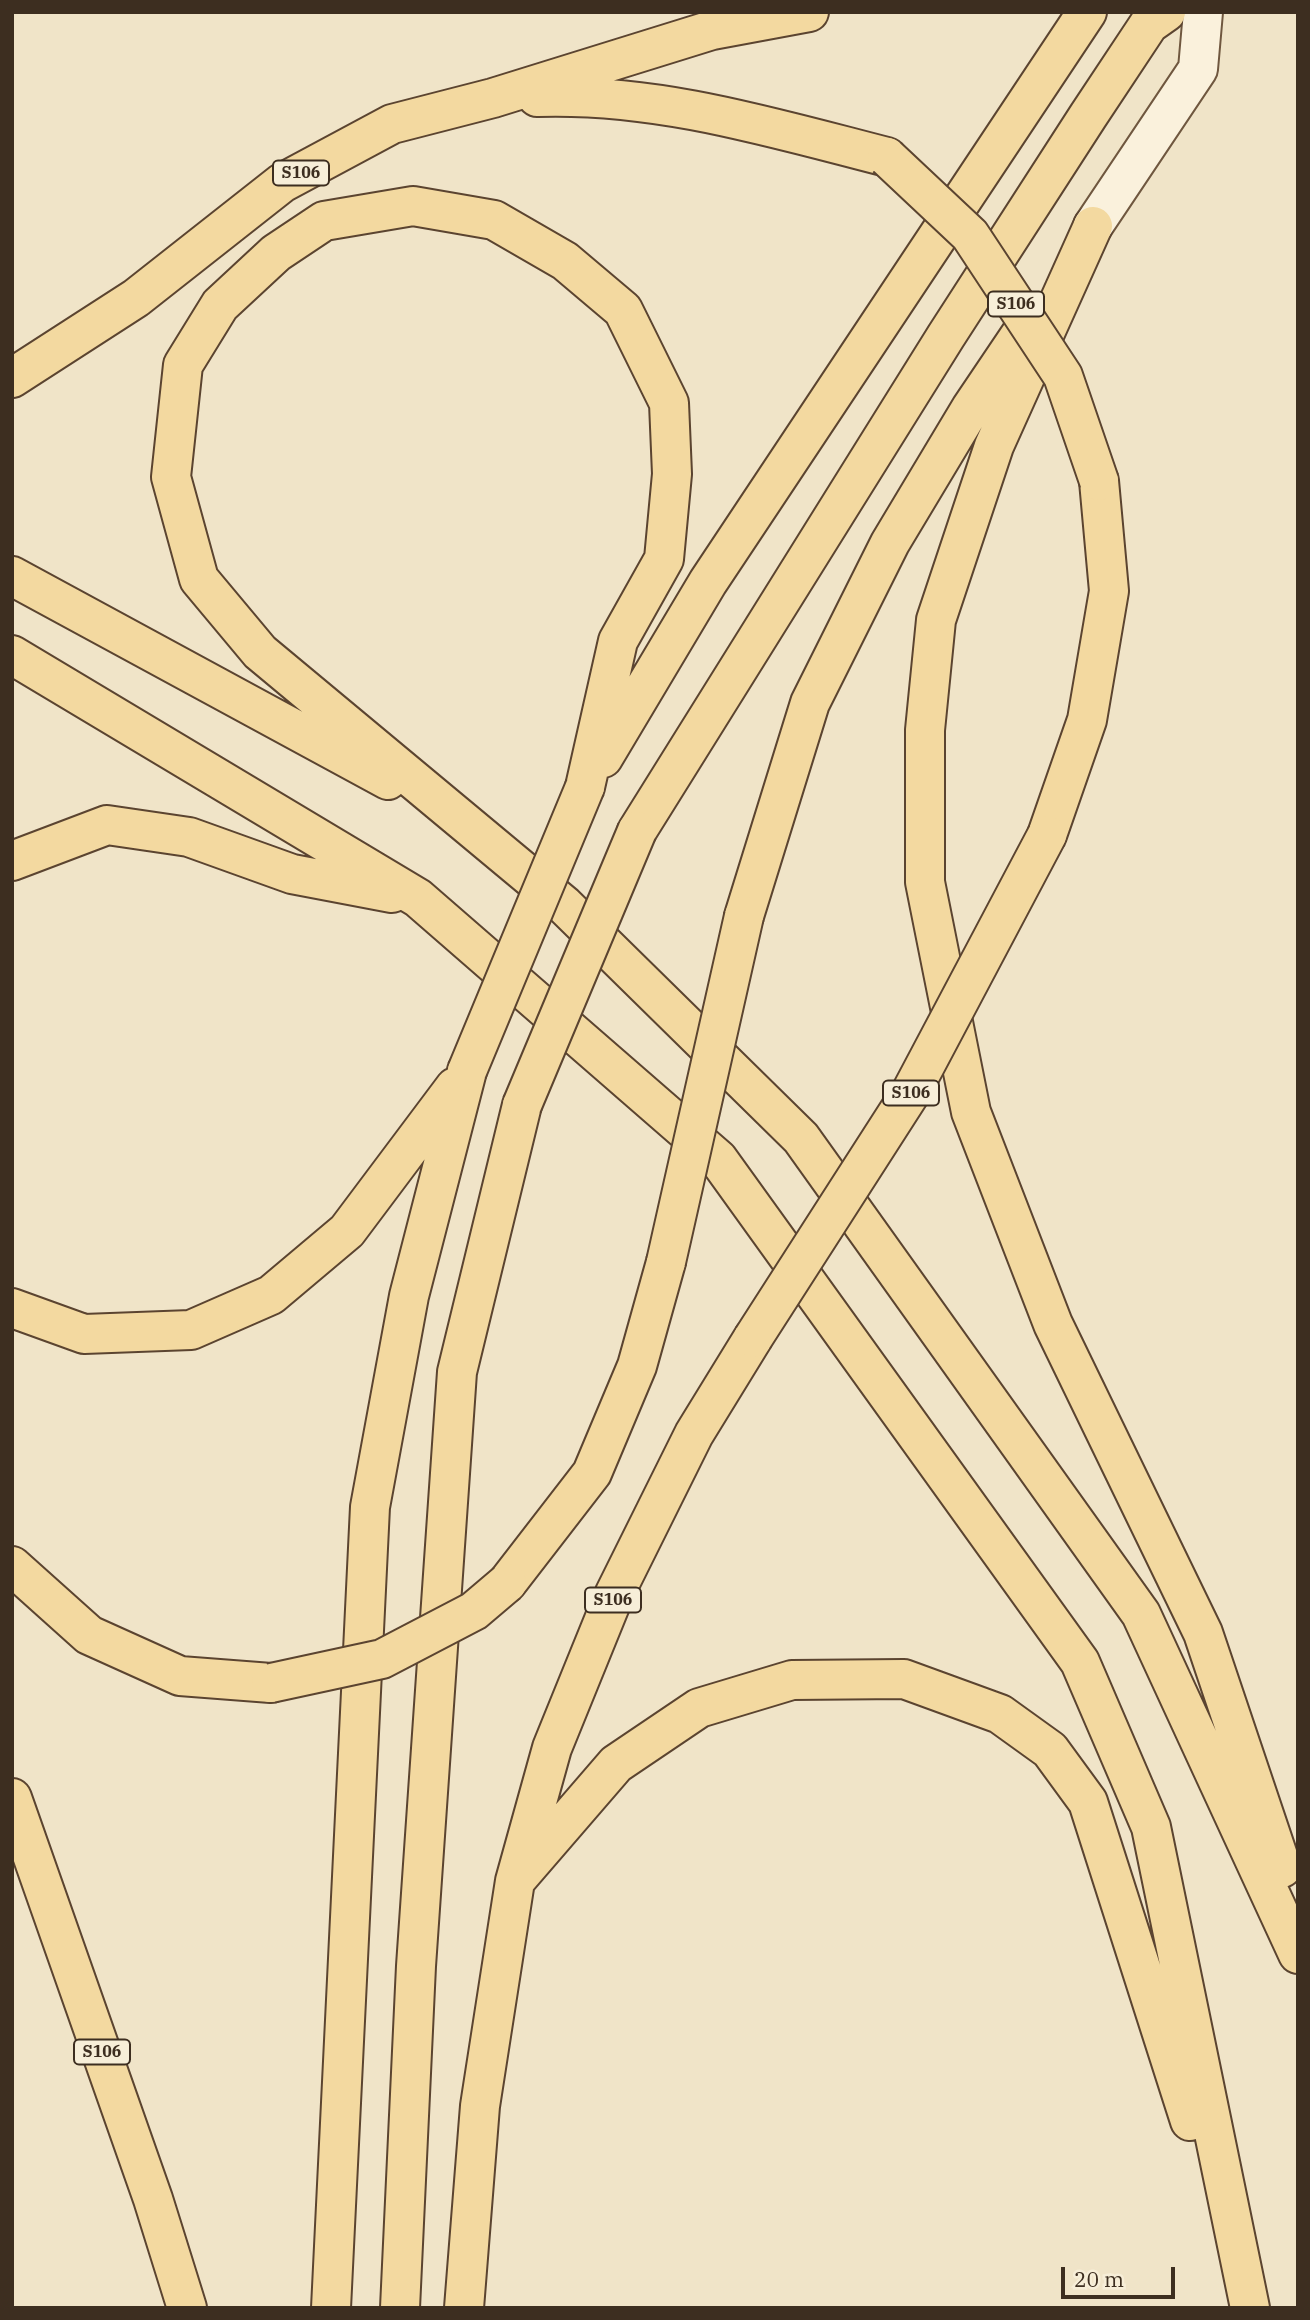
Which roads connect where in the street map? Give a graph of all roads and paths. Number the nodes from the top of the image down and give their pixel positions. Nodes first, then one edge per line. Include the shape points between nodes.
1 (810, 12) edge
2 (1087, 12) edge
3 (1166, 12) edge
4 (1203, 12) edge
5 (493, 98) junction
6 (1093, 226) junction
7 (12, 378) edge
8 (12, 576) edge
9 (12, 655) edge
10 (585, 787) junction
11 (470, 824) junction
12 (12, 861) edge
13 (418, 898) junction
14 (467, 1071) junction
15 (12, 1308) edge
16 (12, 1566) edge
17 (12, 1798) edge
18 (515, 1881) junction
19 (1298, 1916) edge
20 (1298, 1954) edge
21 (187, 2308) edge
22 (331, 2308) edge
23 (400, 2308) edge
24 (464, 2308) edge
25 (1250, 2308) edge

1 - 5 main road via 712,30
2 - 10 main road via 708,582
3 - 23 main road, bridge via 1149,24 1088,116 637,831 522,1104 457,1373 416,1965
4 - 6 main road via 1198,69
5 - 7 main road, S106 via 392,124 282,183 136,298
5 - 18 main road, S106, bridge via 583,95 704,110 887,157 970,235 1063,376 1100,481 1109,591 1087,720 1047,835 911,1092 694,1434 615,1593 552,1748
6 - 16 main road, bridge via 971,408 890,543 810,703 744,916 666,1262 637,1366 592,1473 507,1583 474,1611 382,1659 271,1683 180,1676 89,1635
6 - 19 main road via 994,446 936,620 925,730 925,882 971,1112 1054,1324 1203,1633
8 - 11 main road
9 - 13 main road
10 - 11 main road via 618,641 664,559 672,474 670,403 622,310 565,261 494,219 413,206 324,221 276,253 220,305 183,365 171,477 199,579 260,652
10 - 14 main road, bridge
11 - 20 main road via 564,905 801,1138 1141,1614
12 - 13 main road via 107,825 189,837 292,874
13 - 25 main road via 718,1159 1080,1662 1151,1827
14 - 15 main road via 348,1231 271,1295 191,1330 84,1334
14 - 22 main road via 409,1296 370,1507
17 - 21 main road, S106
18 - 24 main road, S106 via 480,2106
18 - 25 main road via 616,1764 699,1708 792,1680 904,1679 1000,1714 1050,1750 1088,1802

